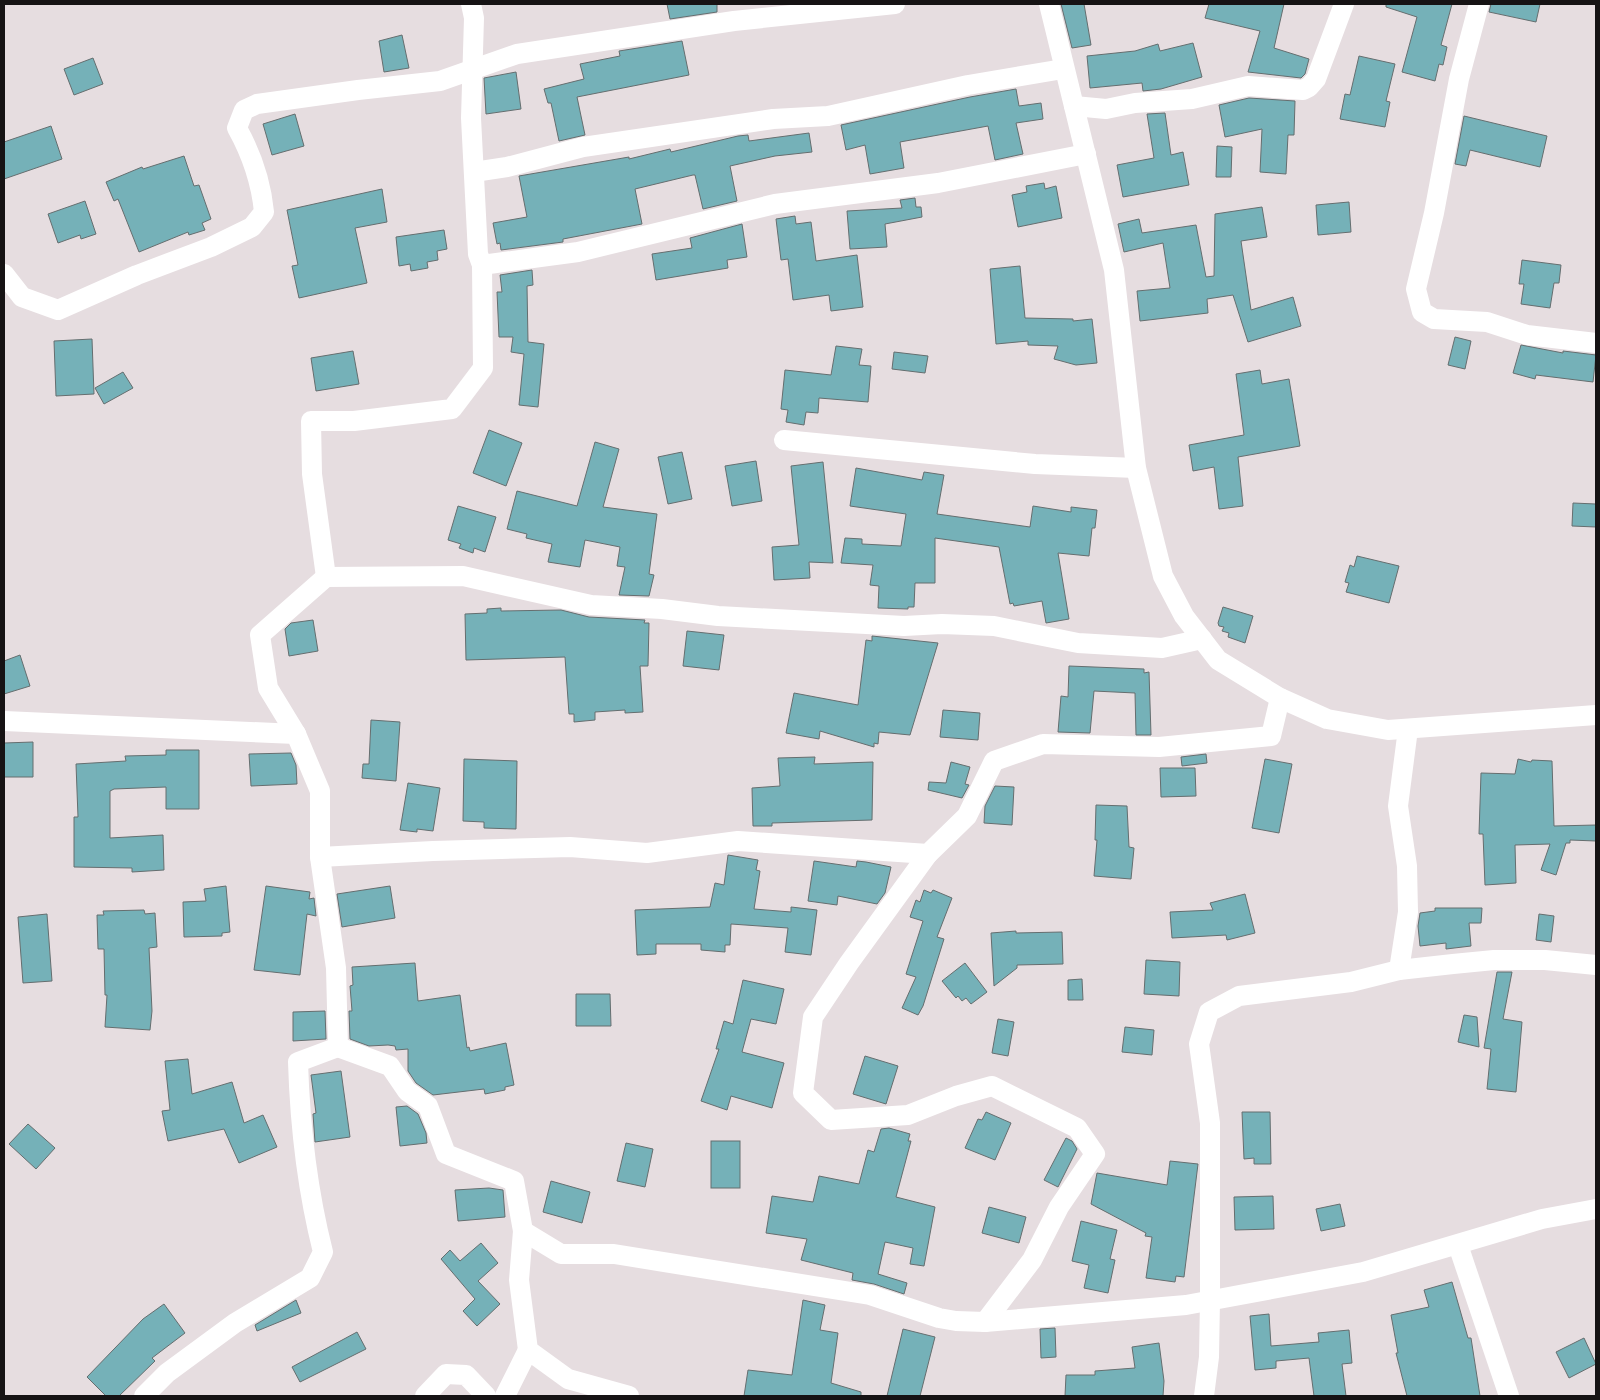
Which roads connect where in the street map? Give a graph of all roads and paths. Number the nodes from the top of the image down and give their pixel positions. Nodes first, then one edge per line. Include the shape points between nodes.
1 (471, 4) edge
2 (895, 4) edge
3 (1049, 4) edge
4 (1344, 4) edge
5 (1479, 4) edge
6 (474, 68) junction
7 (1063, 69) junction
8 (1074, 106) junction
9 (1086, 154) junction
10 (474, 172) junction
11 (482, 265) junction
12 (4, 274) edge
13 (1596, 343) edge
14 (784, 440) dead end
15 (1136, 468) junction
16 (326, 577) junction
17 (1202, 639) junction
18 (1280, 698) junction
19 (1596, 715) edge
20 (4, 721) edge
21 (1408, 729) junction
22 (296, 734) junction
23 (928, 854) junction
24 (320, 857) junction
25 (1596, 966) edge
26 (1399, 970) junction
27 (338, 1047) junction
28 (1596, 1210) edge
29 (524, 1231) junction
30 (1458, 1245) junction
31 (1210, 1300) junction
32 (985, 1322) junction
33 (528, 1350) junction
34 (144, 1396) edge
35 (425, 1396) edge
36 (486, 1396) edge
37 (505, 1396) edge
38 (629, 1396) edge
39 (1204, 1396) edge
40 (1509, 1396) edge

1 - 6 street
2 - 6 street via 734,21 516,54
3 - 7 street
4 - 8 street via 1316,79 1310,87 1302,90 1248,86 1192,99 1135,103 1106,109
5 - 13 street via 1459,80 1416,289 1417,300 1422,312 1434,319 1487,322 1527,335
6 - 10 street via 471,118
6 - 12 street via 440,81 257,104 244,110 237,128 252,155 264,212 252,227 211,248 137,275 58,310 22,297
7 - 8 street
7 - 10 street via 968,85 828,116 773,119 583,147 507,167
8 - 9 street
9 - 11 street via 938,183 775,204 578,252
9 - 15 street via 1114,270
10 - 11 street via 478,254
11 - 16 street via 483,368 452,410 354,421 311,422 312,474
14 - 15 street via 1035,464
15 - 17 street via 1163,576 1184,616
16 - 17 street via 463,576 591,605 904,626 994,626 1078,643 1162,648
16 - 22 street via 260,634 268,688
17 - 18 street via 1218,660
18 - 21 street via 1327,719 1388,730
18 - 23 street via 1271,736 1159,747 1043,744 994,760 968,816
19 - 21 street
20 - 22 street
21 - 26 street via 1398,806 1407,866 1408,912
22 - 24 street via 320,791
23 - 24 street via 738,841 647,853 570,847
23 - 32 street via 813,1017 802,1093 831,1120 908,1115 992,1086 1077,1128 1095,1154 1059,1206 1032,1260
24 - 27 street via 336,968
25 - 26 street via 1545,960 1494,960
26 - 31 street via 1351,982 1239,996 1209,1012 1199,1044 1210,1123
27 - 29 street via 390,1066 407,1091 428,1106 446,1154 514,1181
27 - 34 street via 298,1062 302,1136 312,1211 323,1252 310,1278 235,1323 167,1373
28 - 30 street via 1542,1219
29 - 32 street via 561,1254 614,1254 870,1295 938,1318
29 - 33 street via 519,1280
30 - 31 street via 1363,1272
30 - 40 street
31 - 32 street via 1176,1306
31 - 39 street via 1209,1357
33 - 37 street
33 - 38 street via 568,1379
35 - 36 street via 446,1374 466,1375

